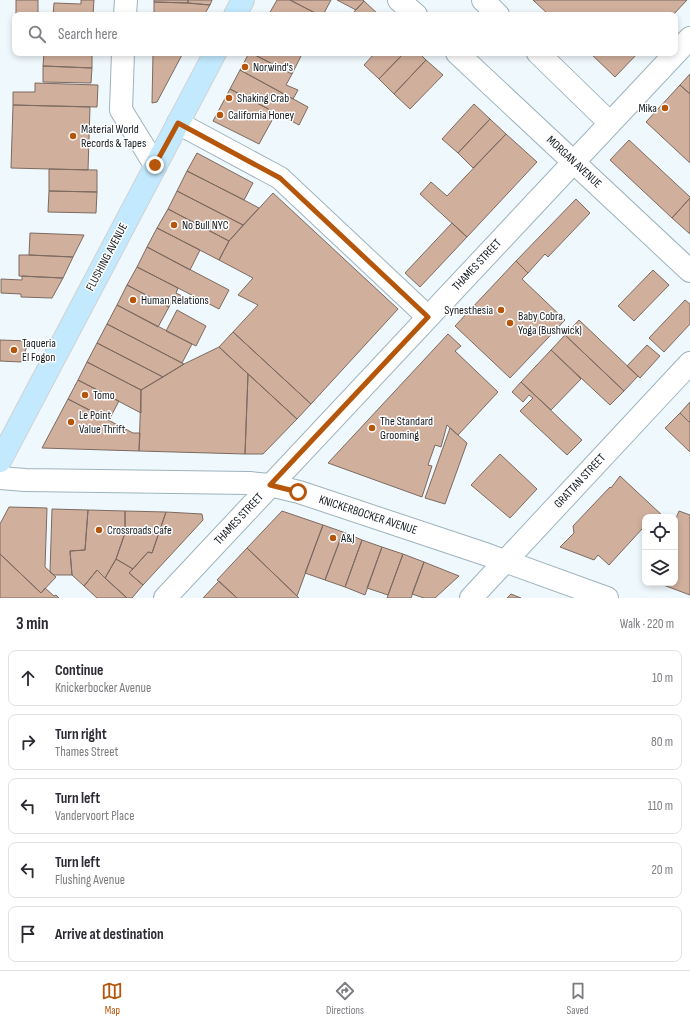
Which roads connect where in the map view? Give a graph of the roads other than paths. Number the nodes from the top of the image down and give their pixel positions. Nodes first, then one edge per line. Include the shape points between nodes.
1 (126, 0) edge
2 (243, 0) edge
3 (483, 0) edge
4 (125, 12) edge
5 (237, 12) edge
6 (495, 12) edge
7 (690, 38) edge
8 (678, 51) edge
9 (124, 56) edge
10 (213, 56) edge
11 (460, 56) edge
12 (541, 56) edge
13 (673, 56) edge
14 (178, 123) junction
15 (610, 123) junction
16 (574, 162) junction
17 (155, 165) junction
18 (690, 271) edge
19 (428, 317) junction
20 (690, 363) edge
21 (7, 435) edge
22 (0, 461) edge
23 (0, 478) edge
24 (270, 485) junction
25 (506, 561) junction
26 (166, 598) edge
27 (471, 598) edge
28 (607, 598) edge

1 - 4 street
2 - 5 main road
3 - 6 street
7 - 8 street, THAMES STREET
9 - 17 street via 121,110
10 - 14 main road, FLUSHING AVENUE
11 - 16 street, MORGAN AVENUE
12 - 15 street
13 - 15 street, THAMES STREET
14 - 17 main road, FLUSHING AVENUE
14 - 19 street via 280,178
15 - 16 street, THAMES STREET
16 - 18 street, MORGAN AVENUE
16 - 19 street, THAMES STREET
17 - 21 main road, FLUSHING AVENUE
19 - 24 street, THAMES STREET
20 - 25 street, GRATTAN STREET
21 - 22 main road, FLUSHING AVENUE
23 - 24 street, KNICKERBOCKER AVENUE
24 - 25 street, KNICKERBOCKER AVENUE
24 - 26 street, THAMES STREET
25 - 27 street, GRATTAN STREET
25 - 28 street, KNICKERBOCKER AVENUE

